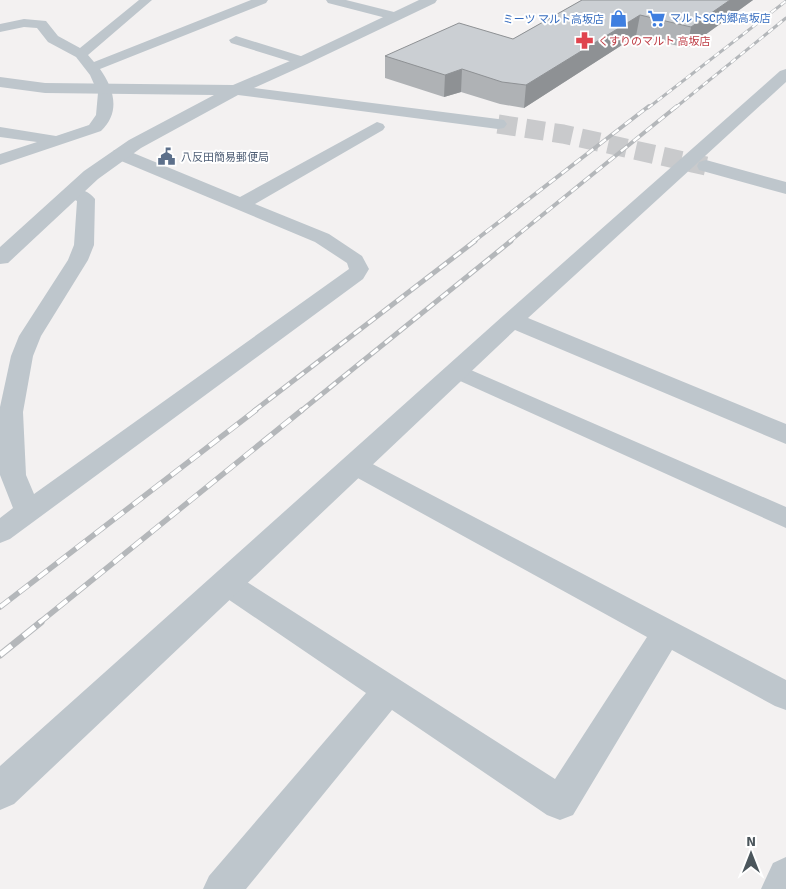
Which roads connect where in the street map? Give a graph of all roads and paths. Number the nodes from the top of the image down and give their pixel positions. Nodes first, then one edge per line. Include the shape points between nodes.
1 (146, 0) edge
2 (262, 0) edge
3 (332, 0) edge
4 (430, 0) edge
5 (394, 16) junction
6 (0, 28) edge
7 (236, 40) dead end
8 (81, 54) junction
9 (302, 61) junction
10 (91, 68) junction
11 (785, 77) edge
12 (0, 82) edge
13 (104, 88) junction
14 (235, 90) junction
15 (498, 124) tunnel mouth
16 (377, 127) dead end
17 (0, 132) edge
18 (58, 141) junction
19 (120, 154) junction
20 (0, 160) edge
21 (706, 166) tunnel mouth
22 (786, 188) edge
23 (72, 192) junction
24 (241, 204) junction
25 (0, 258) edge
26 (512, 320) junction
27 (457, 370) junction
28 (786, 435) edge
29 (354, 465) junction
30 (28, 511) junction
31 (786, 518) edge
32 (0, 532) edge
33 (226, 583) junction
34 (667, 632) junction
35 (389, 690) junction
36 (786, 696) edge
37 (0, 790) edge
38 (786, 876) edge
39 (222, 889) edge
40 (780, 889) edge

1 - 8 street
2 - 10 street
3 - 5 street
4 - 5 street
5 - 9 street
6 - 8 street via 24,23 41,24 53,39
7 - 9 street
8 - 10 street
9 - 14 street
10 - 13 street
11 - 26 street
12 - 13 street via 45,88
13 - 14 street
13 - 18 street via 106,114 101,124
14 - 15 street
14 - 19 street
16 - 24 street
17 - 18 street
18 - 20 street
19 - 23 street
19 - 24 street
21 - 22 street
23 - 25 street
23 - 30 street via 86,199 84,245 30,336 22,356 11,412 13,475
24 - 30 street via 322,238 355,260 359,269 356,275
26 - 27 street
26 - 28 street
27 - 29 street
27 - 31 street
29 - 33 street
29 - 34 street
30 - 32 street
33 - 35 street
33 - 37 street
34 - 35 street via 560,803
34 - 36 street
35 - 39 street
38 - 40 street

